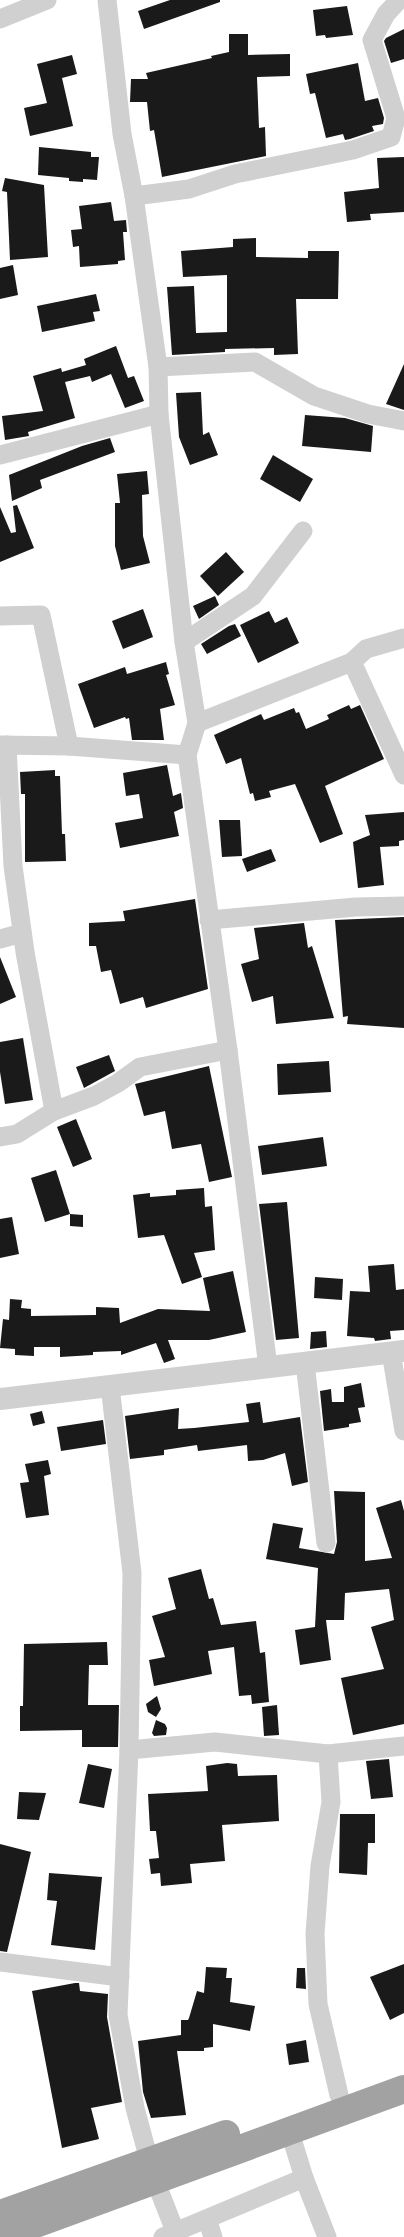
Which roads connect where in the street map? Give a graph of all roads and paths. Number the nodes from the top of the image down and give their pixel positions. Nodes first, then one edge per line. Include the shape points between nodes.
1 (47, 0) edge
2 (107, 0) edge
3 (399, 0) edge
4 (0, 20) edge
5 (134, 196) junction
6 (158, 367) junction
7 (158, 414) junction
8 (404, 421) edge
9 (0, 454) edge
10 (303, 531) dead end
11 (0, 616) edge
12 (404, 638) edge
13 (184, 642) junction
14 (352, 662) junction
15 (196, 723) junction
16 (3, 745) edge
17 (69, 746) junction
18 (187, 755) junction
19 (404, 775) edge
20 (404, 906) edge
21 (209, 920) junction
22 (22, 933) junction
23 (0, 939) edge
24 (228, 1050) junction
25 (54, 1111) junction
26 (0, 1137) edge
27 (397, 1352) edge
28 (305, 1363) junction
29 (268, 1367) junction
30 (110, 1386) junction
31 (0, 1399) edge
32 (404, 1431) edge
33 (326, 1544) dead end
34 (404, 1746) edge
35 (129, 1750) junction
36 (328, 1754) junction
37 (0, 1962) edge
38 (120, 1977) junction
39 (404, 2071) edge
40 (404, 2088) edge
41 (339, 2095) junction
42 (289, 2129) junction
43 (152, 2170) junction
44 (304, 2178) junction
45 (0, 2214) edge
46 (207, 2219) junction
47 (169, 2234) edge
48 (0, 2237) edge
49 (213, 2237) edge
50 (327, 2237) edge

1 - 4 street
2 - 5 street via 122,134
3 - 5 street via 386,14 372,40 396,118 391,137 353,150 235,174 189,190
5 - 6 street
6 - 7 street
6 - 8 street via 255,362 314,396 368,414
7 - 9 street
7 - 13 street
10 - 13 street via 253,596
11 - 17 street via 41,615
12 - 14 street via 366,649
13 - 15 street
14 - 15 street
14 - 19 street
15 - 18 street
16 - 17 street
16 - 22 street
17 - 18 street
18 - 21 street
20 - 21 street
21 - 24 street
22 - 23 street
22 - 25 street
24 - 25 street via 140,1067 94,1096
24 - 29 street
25 - 26 street via 17,1134
27 - 28 street
27 - 32 street
28 - 29 street
28 - 33 street
29 - 30 street
30 - 31 street
30 - 35 street via 132,1573
34 - 36 street
35 - 36 street via 215,1742
35 - 38 street
36 - 41 street via 331,1802 320,1866 315,1934 318,2004
37 - 38 street
38 - 43 street via 118,2015 135,2108
39 - 41 highway
40 - 42 highway
41 - 43 highway
42 - 43 highway
42 - 44 street
43 - 45 highway
43 - 47 street
43 - 48 highway
44 - 46 street
44 - 50 street
46 - 47 street
46 - 49 street

